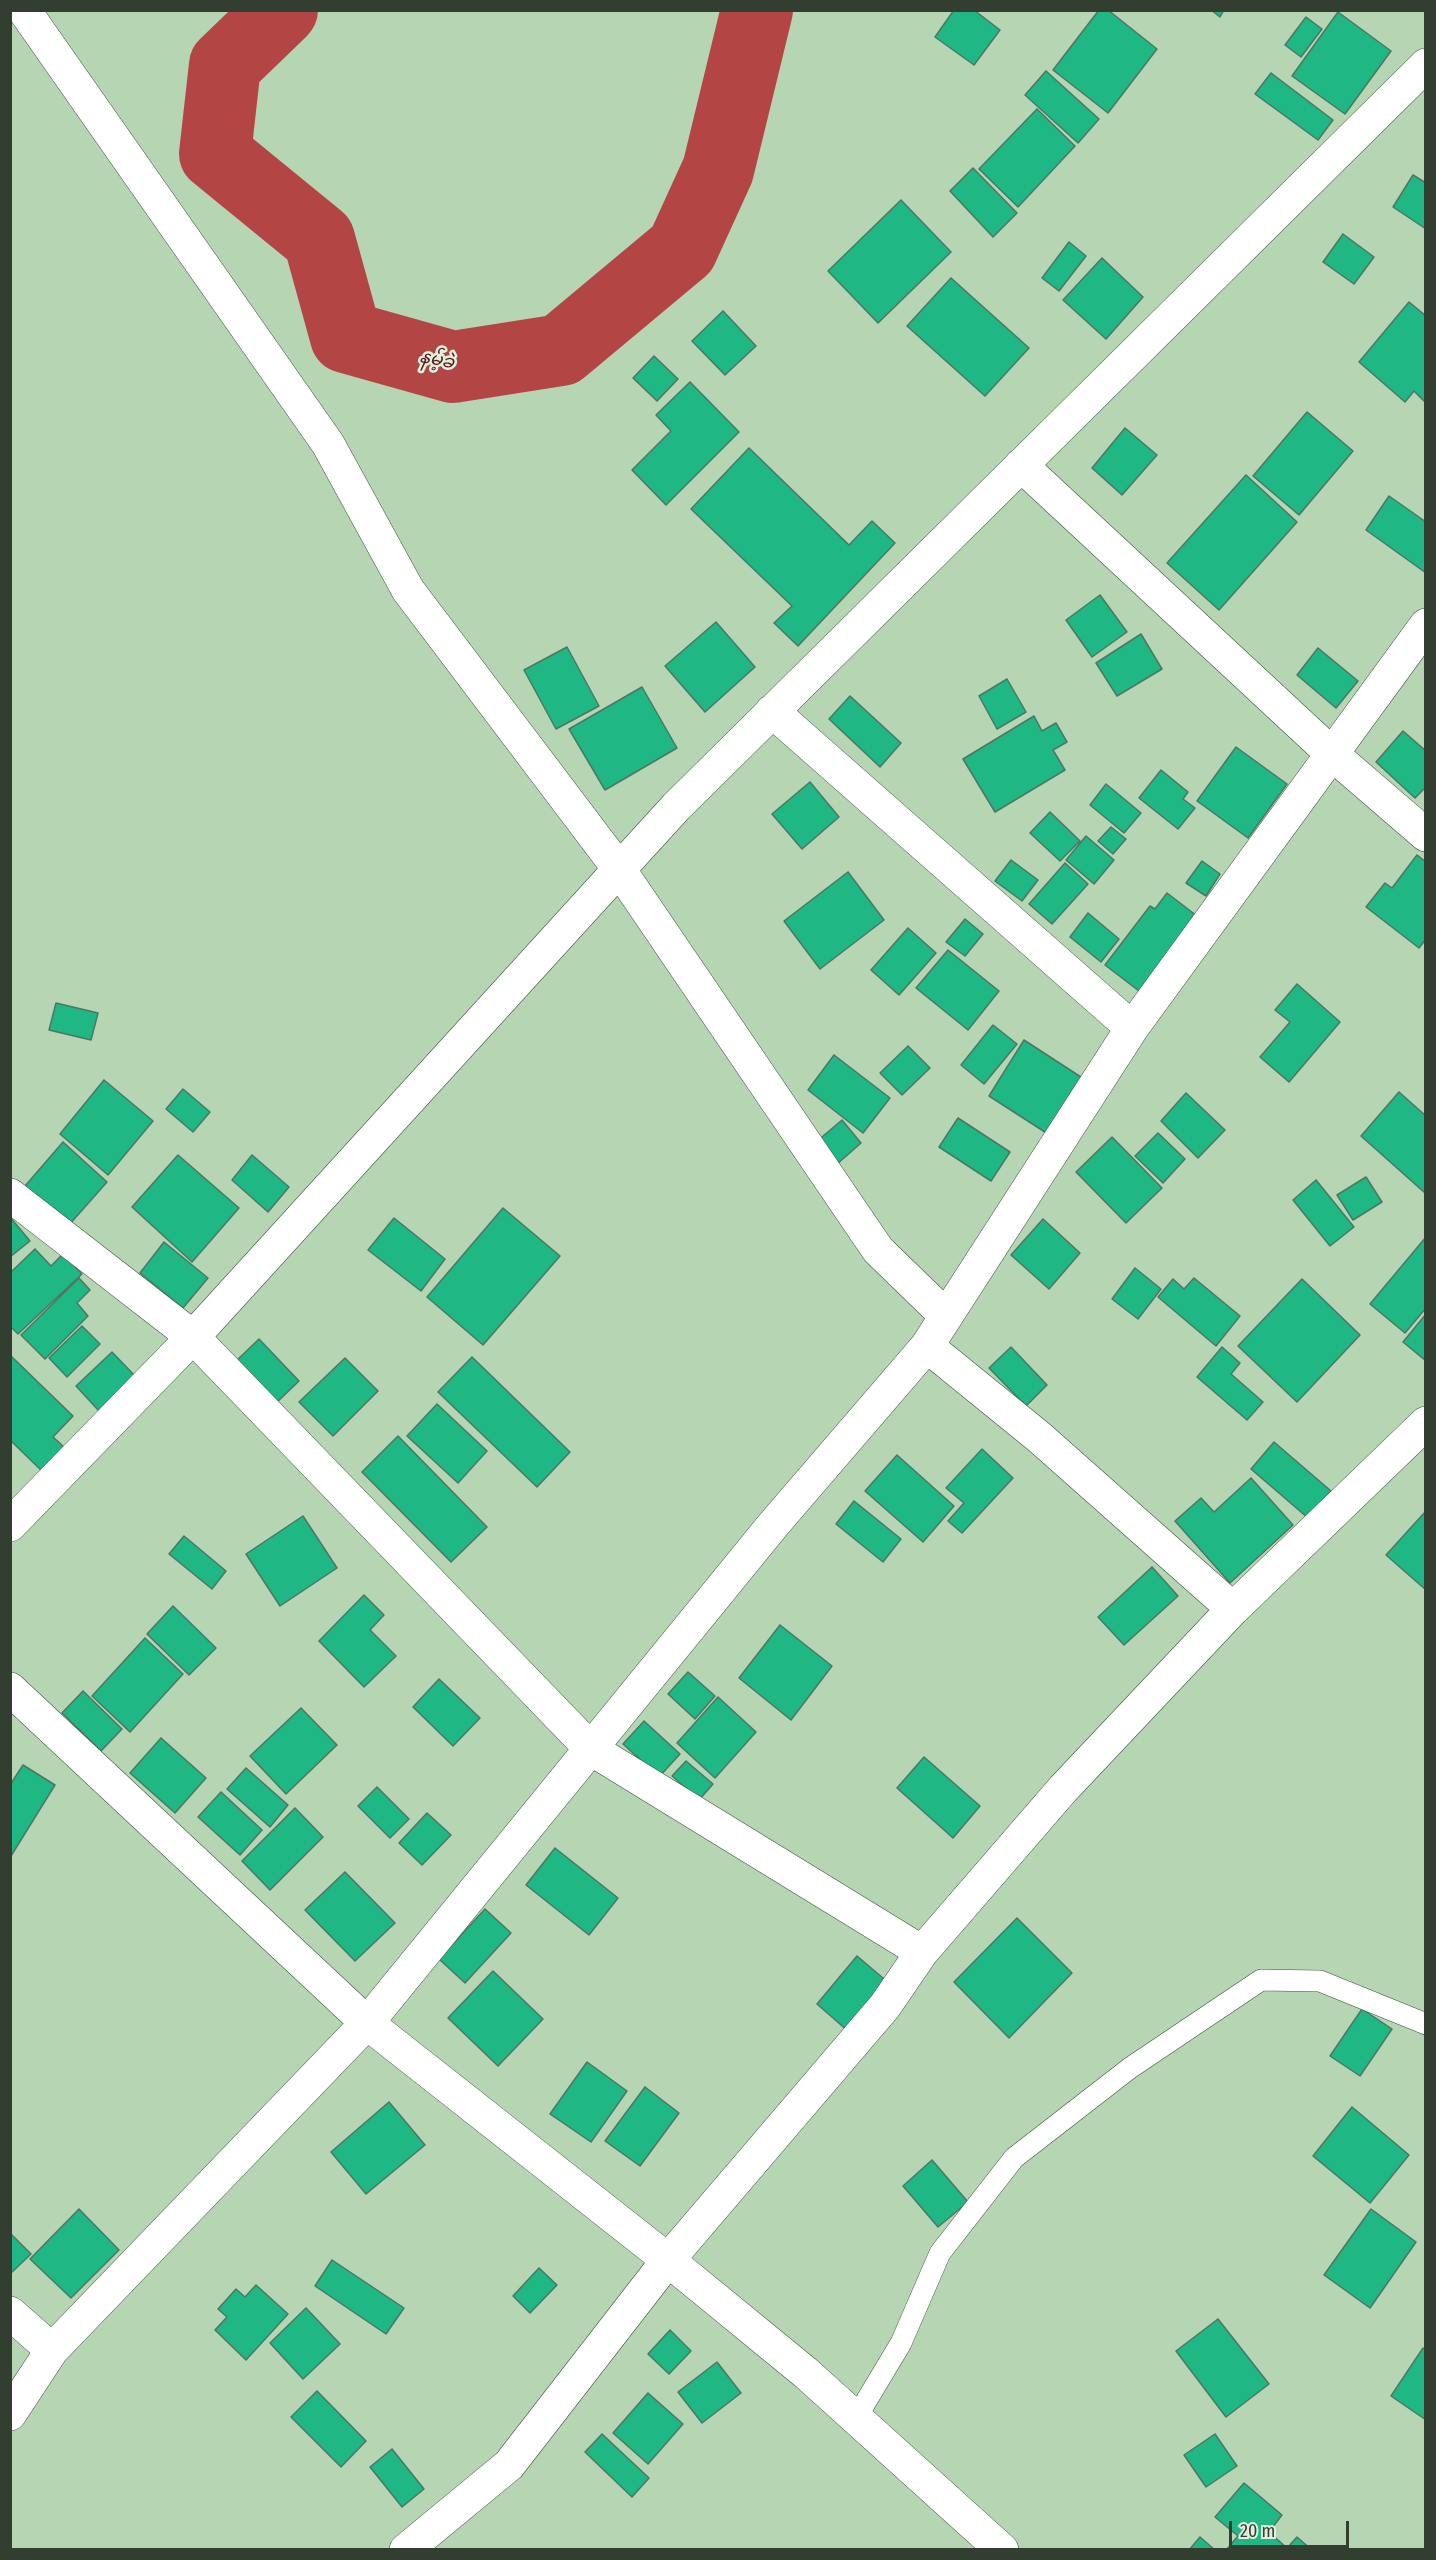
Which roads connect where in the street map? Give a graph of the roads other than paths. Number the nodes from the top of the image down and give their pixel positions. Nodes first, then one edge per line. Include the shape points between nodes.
1 (24, 10) edge
2 (1425, 65) edge
3 (1021, 465) junction
4 (1425, 625) edge
5 (772, 711) junction
6 (1332, 754) junction
7 (1425, 835) edge
8 (619, 869) junction
9 (1132, 1028) junction
10 (10, 1195) edge
11 (946, 1316) junction
12 (193, 1337) junction
13 (927, 1346) junction
14 (1425, 1423) edge
15 (10, 1525) edge
16 (1233, 1609) junction
17 (10, 1689) edge
18 (591, 1749) junction
19 (922, 1952) junction
20 (367, 2023) junction
21 (1425, 2024) edge
22 (668, 2260) junction
23 (10, 2313) edge
24 (52, 2350) junction
25 (10, 2414) edge
26 (856, 2418) junction
27 (406, 2550) edge
28 (1002, 2550) edge

1 - 8 street via 328,444 408,590
2 - 3 street
3 - 5 street
3 - 6 street
4 - 6 street
5 - 8 street
5 - 9 street
6 - 7 street
6 - 9 street
8 - 11 street via 878,1250
8 - 12 street
9 - 11 street
10 - 12 street
11 - 13 street
12 - 15 street
12 - 18 street
13 - 16 street via 1039,1437
13 - 18 street via 773,1526
14 - 16 street
16 - 19 street via 1063,1789
17 - 20 street
18 - 19 street
18 - 20 street
19 - 22 street via 885,2006
20 - 22 street
20 - 24 street
21 - 26 lane via 1320,1981 1261,1980 1130,2068 1014,2158 940,2253 900,2343
22 - 26 street
22 - 27 street via 509,2465
23 - 24 street
24 - 25 street
26 - 28 street

